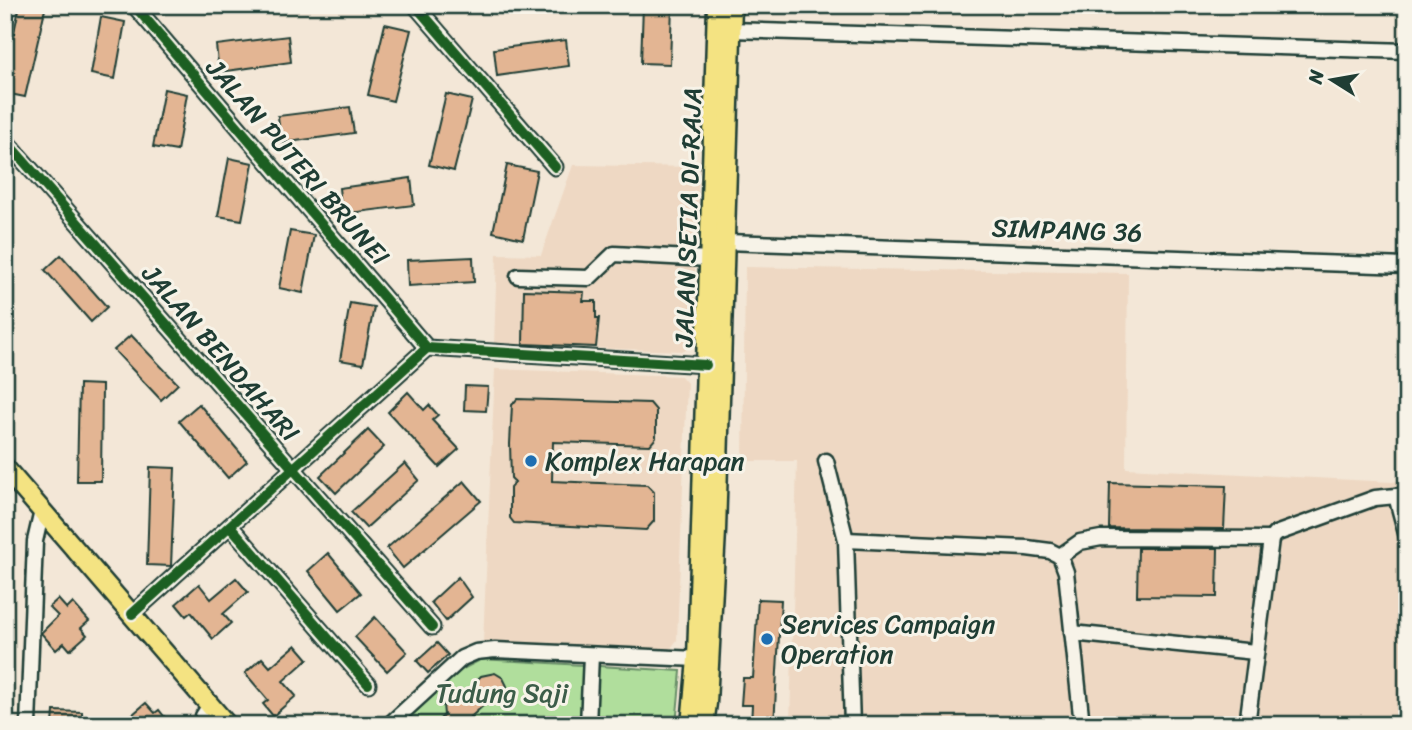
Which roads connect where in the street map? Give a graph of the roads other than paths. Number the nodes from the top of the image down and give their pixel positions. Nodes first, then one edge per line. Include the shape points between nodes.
1 (134, 5) edge
2 (415, 5) edge
3 (717, 5) edge
4 (732, 5) edge
5 (731, 30) junction
6 (1407, 51) edge
7 (5, 140) edge
8 (555, 167) dead end
9 (726, 242) junction
10 (709, 259) junction
11 (1407, 266) edge
12 (518, 276) dead end
13 (427, 348) junction
14 (706, 365) junction
15 (826, 461) dead end
16 (5, 468) edge
17 (292, 469) junction
18 (1401, 495) edge
19 (42, 511) junction
20 (230, 526) junction
21 (1407, 537) edge
22 (1271, 539) junction
23 (846, 540) junction
24 (1060, 556) junction
25 (132, 614) junction
26 (432, 627) dead end
27 (1072, 633) junction
28 (1255, 652) junction
29 (591, 655) junction
30 (697, 659) junction
31 (368, 684) dead end
32 (210, 705) junction
33 (28, 725) edge
34 (202, 725) edge
35 (228, 725) edge
36 (389, 725) edge
37 (588, 725) edge
38 (691, 725) edge
39 (704, 725) edge
40 (852, 725) edge
41 (1082, 725) edge
42 (1247, 725) edge

1 - 13 street, JALAN PUTERI BRUNEI
2 - 8 street
3 - 10 main road, JALAN SETIA DI-RAJA
4 - 5 main road, JALAN SETIA DI-RAJA
5 - 6 street
5 - 9 main road, JALAN SETIA DI-RAJA
7 - 17 street, JALAN BENDAHARI
9 - 11 street, SIMPANG 36
9 - 39 main road, JALAN SETIA DI-RAJA via 716,544
10 - 12 street via 614,254 589,278
10 - 14 main road, JALAN SETIA DI-RAJA
13 - 14 street
13 - 17 street
14 - 30 main road, JALAN SETIA DI-RAJA
15 - 23 street
16 - 19 main road
17 - 20 street
17 - 26 street, JALAN BENDAHARI
18 - 21 street
18 - 22 street via 1375,498
19 - 25 main road
19 - 33 street via 35,541
20 - 25 street
20 - 31 street
22 - 24 street via 1101,538 1080,542
22 - 28 street
23 - 24 street via 1027,548
23 - 40 street
24 - 27 street
25 - 32 main road
27 - 28 street
27 - 41 street
28 - 42 street
29 - 30 street
29 - 36 street via 476,652 461,658
29 - 37 street
30 - 38 main road, JALAN SETIA DI-RAJA
32 - 34 street
32 - 35 main road

